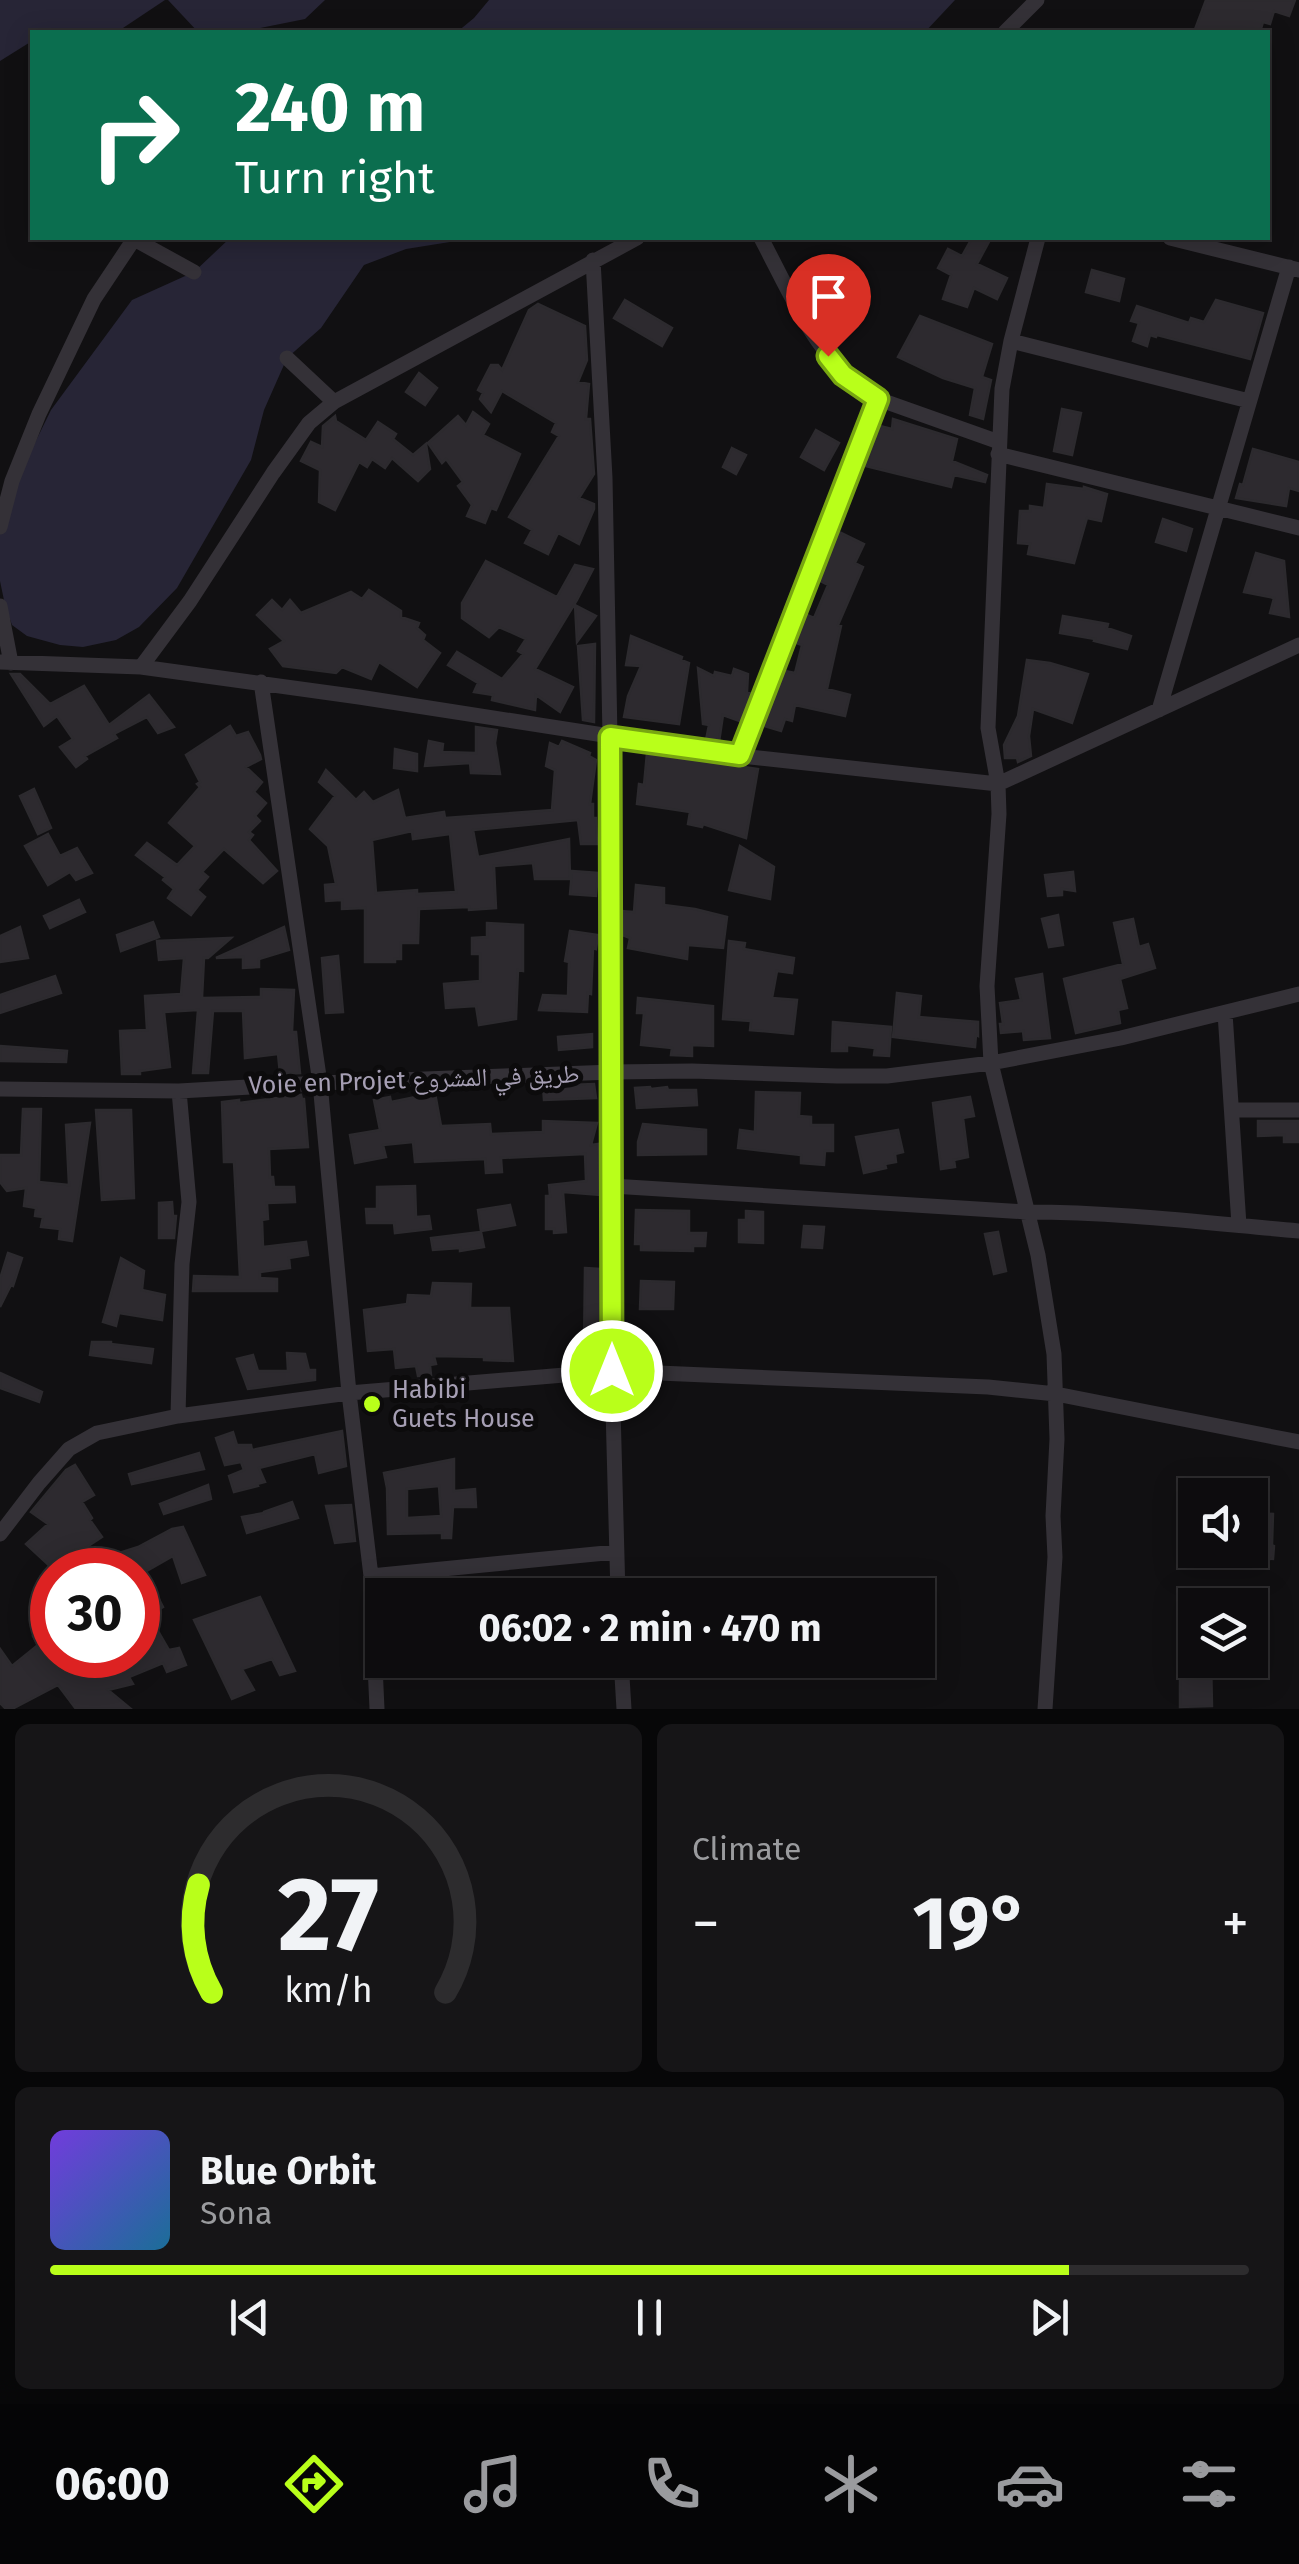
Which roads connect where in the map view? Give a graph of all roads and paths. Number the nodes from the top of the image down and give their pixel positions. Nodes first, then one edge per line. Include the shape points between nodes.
1 (1037, 0) edge
2 (1015, 29) edge
3 (133, 240) edge
4 (136, 240) edge
5 (633, 240) edge
6 (762, 240) edge
7 (1037, 240) edge
8 (1178, 240) edge
9 (593, 260) junction
10 (1294, 269) edge
11 (194, 272) dead end
12 (1011, 340) junction
13 (288, 358) dead end
14 (878, 399) junction
15 (1250, 401) junction
16 (334, 402) junction
17 (998, 448) junction
18 (1218, 508) junction
19 (0, 527) edge
20 (1299, 528) edge
21 (0, 606) edge
22 (1299, 645) edge
23 (6, 662) edge
24 (141, 666) junction
25 (260, 682) junction
26 (1159, 710) junction
27 (610, 737) junction
28 (740, 755) junction
29 (998, 784) junction
30 (1299, 994) edge
31 (1225, 1013) junction
32 (991, 1062) junction
33 (612, 1072) junction
34 (320, 1082) junction
35 (0, 1089) edge
36 (179, 1091) junction
37 (1232, 1110) junction
38 (1299, 1110) edge
39 (612, 1186) junction
40 (1027, 1212) junction
41 (1240, 1225) junction
42 (1299, 1231) edge
43 (612, 1371) junction
44 (349, 1394) junction
45 (1056, 1394) junction
46 (178, 1416) junction
47 (1299, 1442) edge
48 (0, 1534) edge
49 (616, 1552) junction
50 (372, 1576) junction
51 (617, 1578) edge
52 (622, 1678) edge
53 (377, 1709) edge
54 (624, 1709) edge
55 (1044, 1709) edge

1 - 2 street
3 - 19 street via 94,299 39,414
4 - 11 street
5 - 9 street
6 - 14 street via 813,336 843,375
7 - 12 street
8 - 10 street
9 - 16 street
9 - 27 street
10 - 15 street
12 - 15 street
12 - 17 street
13 - 16 street
14 - 17 street
14 - 28 street
15 - 18 street
16 - 24 street via 272,472
17 - 18 street
17 - 29 street via 988,728
18 - 20 street
18 - 26 street
21 - 23 street
22 - 26 street
23 - 24 street
24 - 25 street
25 - 27 street
25 - 34 street
26 - 29 street
27 - 28 street
27 - 33 street
28 - 29 street
29 - 32 street via 987,986
30 - 31 street, Voie en Projet طريق في المشروع
31 - 32 street, Voie en Projet طريق في المشروع
31 - 37 street
32 - 33 street, Voie en Projet طريق في المشروع via 887,1076
32 - 40 street
33 - 34 street, Voie en Projet طريق في المشروع
33 - 39 street
34 - 36 street, Voie en Projet طريق في المشروع
34 - 44 street
35 - 36 street, Voie en Projet طريق في المشروع
36 - 46 street via 190,1202
37 - 38 street
37 - 41 street
39 - 40 street
39 - 43 street
40 - 41 street
40 - 45 street via 1047,1299
41 - 42 street
43 - 44 street
43 - 45 street
43 - 49 street
44 - 46 street
44 - 50 street
45 - 47 street
45 - 55 street via 1055,1557
46 - 48 street via 97,1433 70,1449
49 - 50 street
49 - 51 street
50 - 53 street
52 - 54 street

